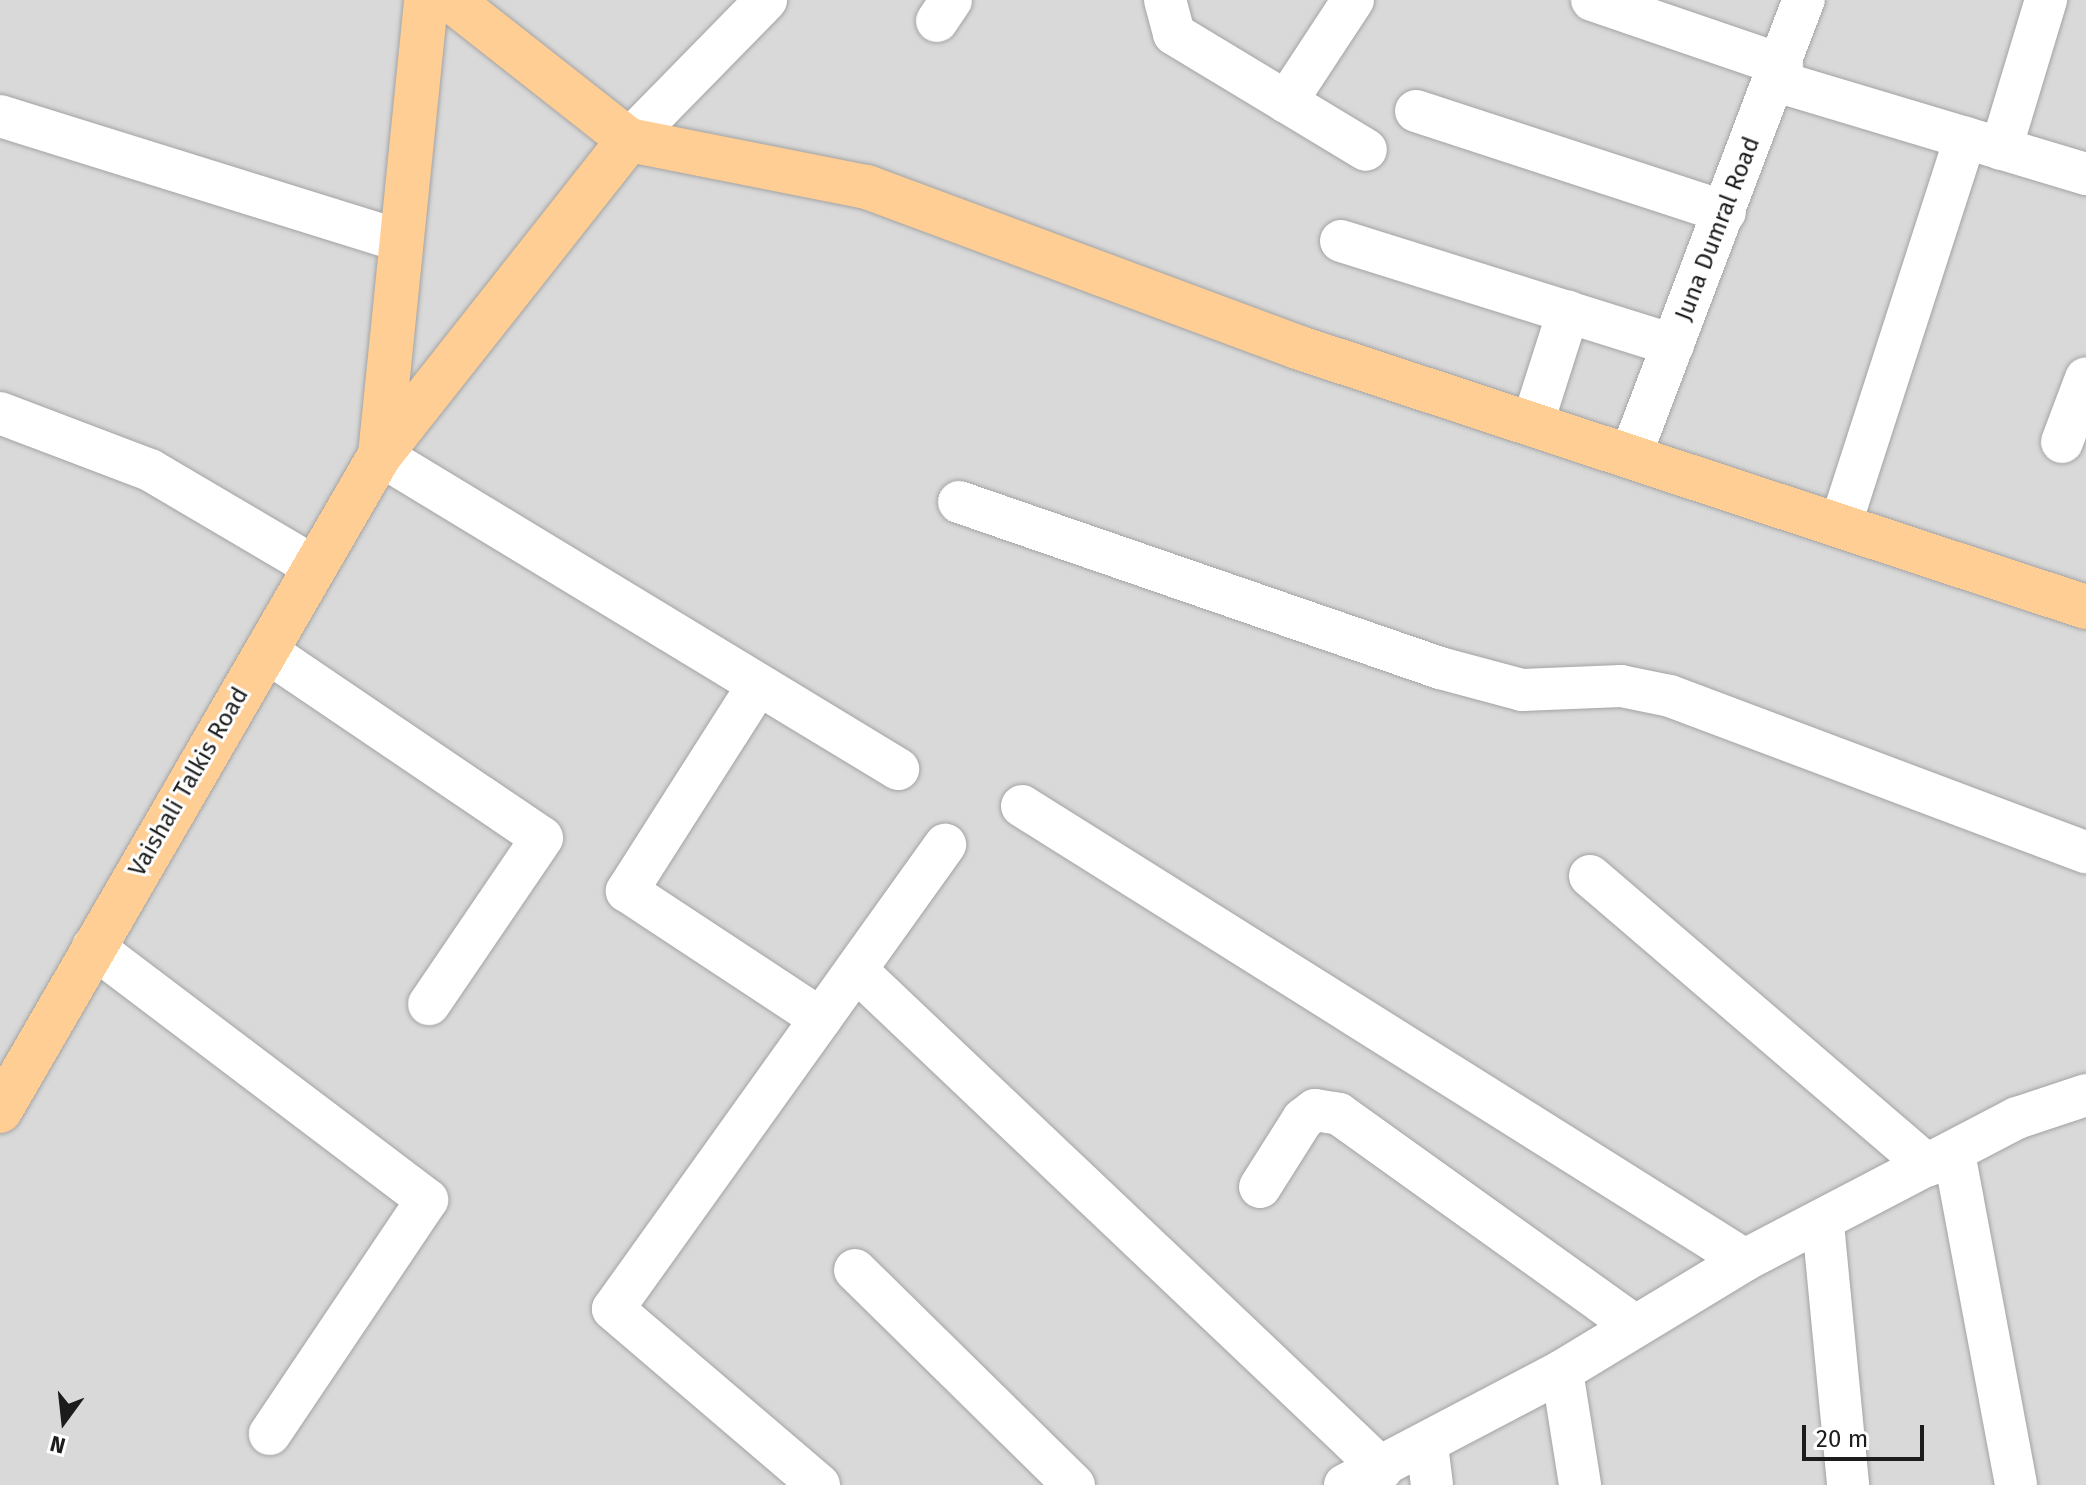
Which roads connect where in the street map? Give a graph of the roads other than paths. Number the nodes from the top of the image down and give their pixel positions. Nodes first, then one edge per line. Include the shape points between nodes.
1 (426, 0) edge
2 (451, 0) edge
3 (766, 0) edge
4 (1165, 0) edge
5 (1353, 0) edge
6 (1592, 0) edge
7 (1804, 0) edge
8 (2046, 0) edge
9 (1779, 73) junction
10 (1286, 102) junction
11 (1416, 111) dead end
12 (0, 116) edge
13 (629, 140) junction
14 (1983, 143) junction
15 (1366, 150) dead end
16 (2086, 174) edge
17 (1725, 212) junction
18 (402, 241) junction
19 (1341, 241) dead end
20 (1568, 312) junction
21 (1673, 345) junction
22 (2086, 378) edge
23 (0, 413) edge
24 (1532, 425) junction
25 (2062, 442) dead end
26 (380, 455) junction
27 (1630, 457) junction
28 (959, 502) dead end
29 (1840, 526) junction
30 (315, 567) junction
31 (2086, 607) edge
32 (266, 651) junction
33 (746, 704) dead end
34 (898, 769) dead end
35 (1022, 806) dead end
36 (945, 845) dead end
37 (2086, 852) edge
38 (1590, 876) dead end
39 (93, 947) junction
40 (856, 970) junction
41 (429, 1004) dead end
42 (821, 1019) junction
43 (2086, 1095) edge
44 (0, 1111) edge
45 (1941, 1160) junction
46 (1260, 1187) dead end
47 (1823, 1224) junction
48 (1745, 1260) junction
49 (855, 1270) dead end
50 (1635, 1326) junction
51 (1562, 1371) junction
52 (270, 1434) dead end
53 (1430, 1465) edge
54 (1363, 1477) edge
55 (819, 1485) edge
56 (1074, 1485) edge
57 (1580, 1485) edge
58 (1848, 1485) edge
59 (2016, 1485) edge

1 - 18 main road
2 - 13 main road
3 - 13 street
4 - 10 street via 1174,34
5 - 10 street
6 - 9 street
7 - 9 street, Juna Dumral Road
8 - 14 street
9 - 14 street
9 - 17 street, Juna Dumral Road
10 - 15 street
11 - 17 street
12 - 18 street
13 - 24 main road via 867,187 1297,347
13 - 26 main road, Vaishali Talkis Road
14 - 16 street
14 - 29 street
17 - 21 street, Juna Dumral Road
18 - 26 main road
19 - 20 street
20 - 21 street
20 - 24 street
21 - 27 street, Juna Dumral Road
22 - 25 street
23 - 30 street via 150,470
24 - 27 main road
26 - 30 main road, Vaishali Talkis Road
26 - 34 street
27 - 29 main road
28 - 37 street via 1440,668 1522,690 1621,686 1670,696
29 - 31 main road
30 - 32 main road, Vaishali Talkis Road
32 - 39 main road, Vaishali Talkis Road
32 - 41 street via 542,838
33 - 42 street via 627,891
35 - 48 street
36 - 40 street
38 - 45 street
39 - 44 main road, Vaishali Talkis Road
39 - 52 street via 427,1200
40 - 42 street
40 - 54 street
42 - 55 street via 613,1309
43 - 45 street via 2017,1118
45 - 47 street
45 - 59 street
46 - 50 street via 1303,1119 1315,1110 1339,1114
47 - 48 street
47 - 58 street
48 - 50 street
49 - 56 street
50 - 51 street
51 - 53 street
51 - 57 street
53 - 54 street

